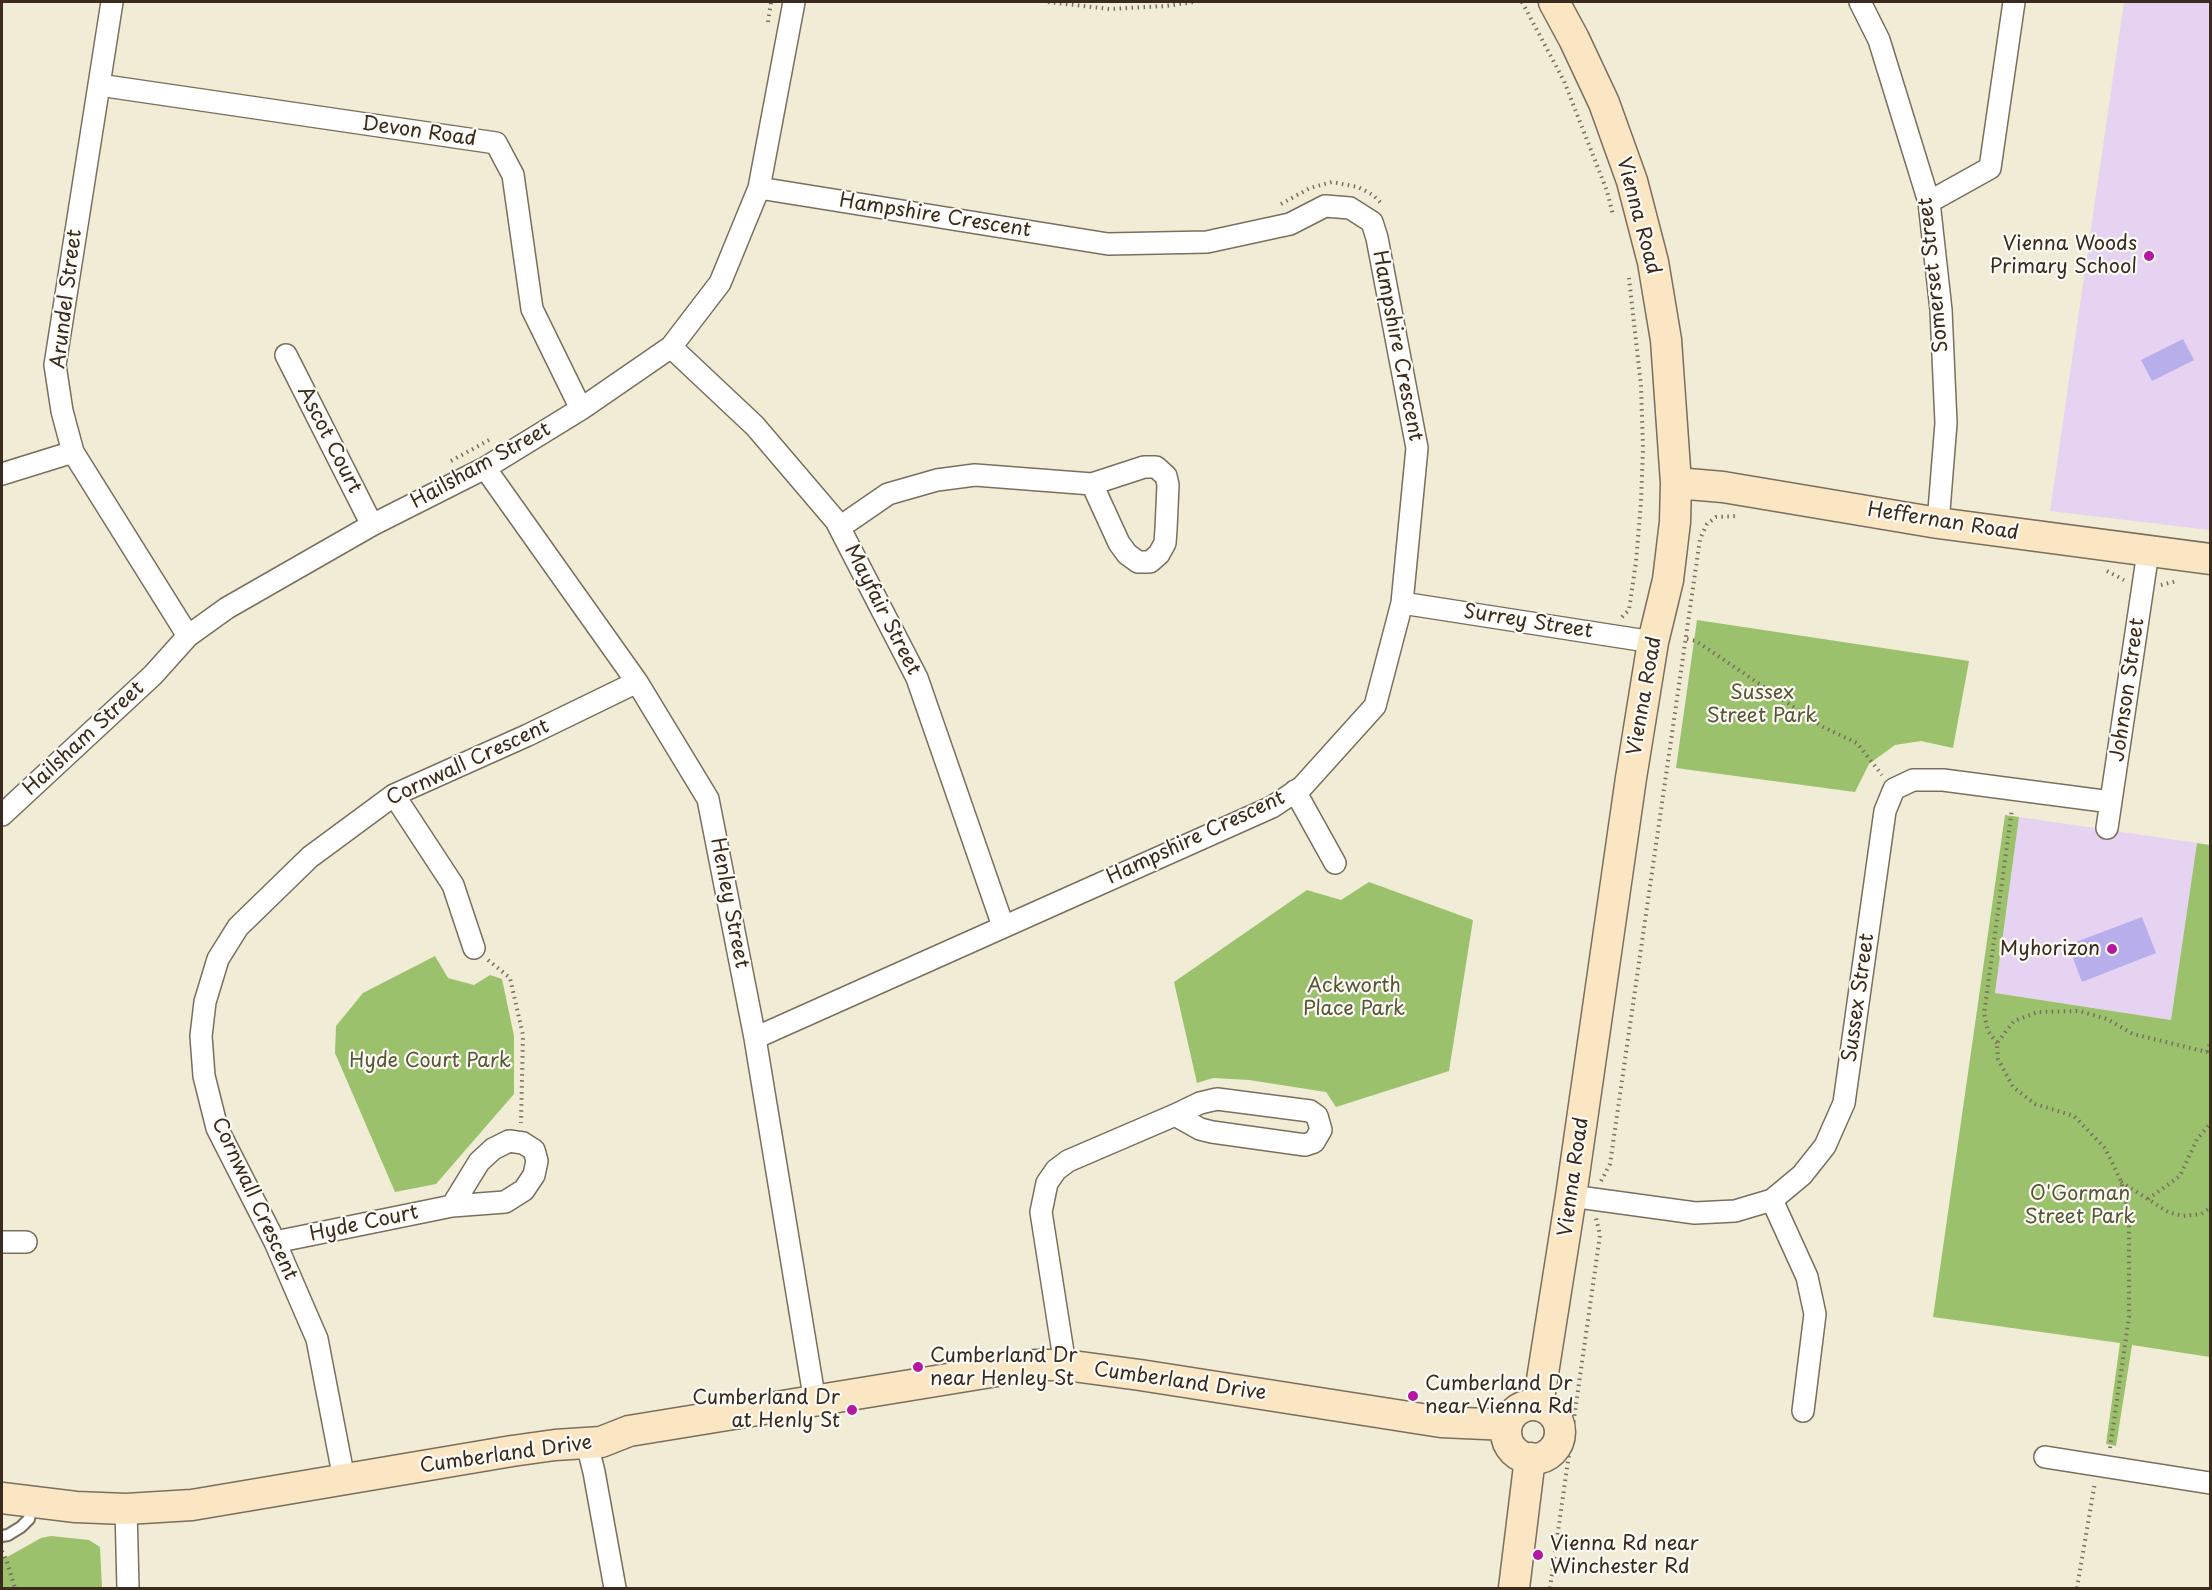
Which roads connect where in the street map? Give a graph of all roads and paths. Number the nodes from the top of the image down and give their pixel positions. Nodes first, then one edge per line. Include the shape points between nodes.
1 (112, 2) edge
2 (771, 2) edge
3 (794, 2) edge
4 (1048, 2) edge
5 (1194, 2) edge
6 (1522, 2) edge
7 (1554, 2) edge
8 (1860, 2) edge
9 (2014, 2) edge
10 (767, 28) dead end
11 (99, 85) junction
12 (759, 188) junction
13 (1929, 202) junction
14 (1279, 205) dead end
15 (1386, 209) dead end
16 (1616, 224) dead end
17 (1629, 276) dead end
18 (671, 347) junction
19 (286, 355) dead end
20 (581, 409) junction
21 (497, 436) dead end
22 (73, 453) junction
23 (449, 462) dead end
24 (484, 468) junction
25 (2, 474) edge
26 (1676, 483) junction
27 (1092, 484) junction
28 (1746, 518) dead end
29 (1938, 523) junction
30 (372, 525) junction
31 (840, 527) junction
32 (2148, 552) junction
33 (2211, 559) edge
34 (2105, 570) dead end
35 (2128, 581) dead end
36 (1402, 603) junction
37 (1616, 619) dead end
38 (188, 636) junction
39 (1687, 639) junction
40 (1653, 642) junction
41 (637, 682) junction
42 (1894, 789) junction
43 (2014, 789) junction
44 (1295, 791) junction
45 (394, 795) junction
46 (2111, 802) junction
47 (2, 815) edge
48 (2107, 828) dead end
49 (1335, 863) dead end
50 (1003, 926) junction
51 (474, 948) joint
52 (755, 1038) junction
53 (1997, 1042) junction
54 (2211, 1044) edge
55 (2209, 1053) edge
56 (1175, 1116) junction
57 (2211, 1124) edge
58 (523, 1143) junction
59 (2121, 1181) junction
60 (1600, 1182) dead end
61 (1571, 1196) junction
62 (2148, 1199) junction
63 (1772, 1200) junction
64 (452, 1206) junction
65 (2211, 1208) edge
66 (1596, 1216) dead end
67 (2, 1242) edge
68 (26, 1242) dead end
69 (275, 1242) junction
70 (1065, 1365) junction
71 (815, 1402) junction
72 (1538, 1405) junction
73 (1803, 1411) dead end
74 (1507, 1425) junction
75 (587, 1444) junction
76 (2045, 1457) dead end
77 (1530, 1458) junction
78 (2102, 1467) junction
79 (344, 1479) junction
80 (2211, 1483) edge
81 (2, 1498) edge
82 (32, 1503) junction
83 (126, 1509) junction
84 (2, 1536) edge
85 (2, 1551) edge
86 (15, 1588) edge
87 (129, 1588) edge
88 (615, 1588) edge
89 (1514, 1588) edge
90 (1550, 1588) edge
91 (2077, 1588) edge

1 - 11 street, Arundel Street
2 - 10 path
3 - 12 street, Hailsham Street
4 - 5 path via 1110,9
6 - 16 path via 1564,81
7 - 26 street, Vienna Road via 1604,103 1632,181 1653,262 1666,339
8 - 13 street, Somerset Street via 1879,40
9 - 13 street via 1990,168
11 - 20 street, Devon Road via 496,143 513,175 532,309
11 - 22 street, Arundel Street via 55,365
12 - 18 street, Hailsham Street via 720,283
12 - 36 street, Hampshire Crescent via 1108,244 1207,242 1290,224 1324,206 1350,208 1372,222 1417,448
13 - 29 street, Somerset Street via 1941,310 1946,423
14 - 15 path via 1310,188 1332,182 1358,187
17 - 37 path via 1643,419 1641,502 1629,610
18 - 20 street, Hailsham Street
18 - 31 street, Mayfair Street via 755,426
19 - 30 street, Ascot Court
20 - 24 street, Hailsham Street
21 - 23 path
22 - 25 street
22 - 38 street, Arundel Street
24 - 30 street, Hailsham Street
24 - 41 street, Henley Street
26 - 29 street, Heffernan Road via 1723,487
26 - 40 street, Vienna Road via 1668,580
27 - 27 street via 1144,467 1156,467 1166,476 1165,543 1150,562 1138,562 1127,555
27 - 31 street via 975,475 937,480 888,494
28 - 39 path via 1716,517 1707,524 1700,539
29 - 32 street, Heffernan Road
30 - 38 street, Hailsham Street via 227,608
31 - 50 street, Mayfair Street via 917,678
32 - 33 street, Heffernan Road
32 - 46 street, Johnson Street
34 - 35 path
36 - 40 street, Surrey Street
36 - 44 street, Hampshire Crescent via 1375,706
38 - 47 street, Hailsham Street via 153,675
39 - 42 path via 1696,641 1823,727 1857,743
39 - 60 path via 1610,1164
40 - 61 street, Vienna Road
41 - 45 street, Cornwall Crescent
41 - 52 street, Henley Street via 708,799
42 - 43 street via 1913,780 1943,780
42 - 63 street, Sussex Street via 1885,811 1844,1103 1825,1146 1802,1175
43 - 46 street
43 - 53 path via 1984,1014 1988,1031
44 - 49 street
44 - 50 street, Hampshire Crescent via 1272,807
45 - 51 street via 453,885
45 - 69 street, Cornwall Crescent via 310,857 238,927 218,959 205,1002 201,1036 204,1076 217,1128
46 - 48 street, Johnson Street
50 - 52 street, Hampshire Crescent
51 - 58 path via 510,978 523,1035
52 - 71 street, Henley Street
53 - 55 path via 2014,1021 2038,1012 2079,1011 2107,1019 2133,1034
53 - 59 path via 1998,1059 2013,1087 2035,1104 2074,1116 2105,1148
54 - 55 path
56 - 56 street via 1217,1099 1310,1111 1317,1116 1321,1130 1314,1142 1305,1145 1212,1132
56 - 70 street via 1068,1161 1047,1183 1041,1212
57 - 62 path via 2197,1139 2180,1176
58 - 64 street via 509,1141 493,1149 479,1162
58 - 64 street, Hyde Court via 534,1150 537,1161 524,1190 505,1202
59 - 62 path
59 - 78 path via 2128,1219 2128,1317 2112,1445
61 - 63 street, Sussex Street via 1695,1213 1735,1211
61 - 72 street, Vienna Road
62 - 65 path via 2183,1216 2201,1214
63 - 73 street via 1807,1276 1815,1314
64 - 69 street, Hyde Court
66 - 90 path via 1600,1235
67 - 68 street
69 - 79 street, Cornwall Crescent via 317,1339
70 - 71 street, Cumberland Drive via 993,1371
70 - 74 street, Cumberland Drive via 1441,1422
71 - 75 street, Cumberland Drive via 629,1431 601,1443
72 - 74 street via 1515,1412
72 - 77 street via 1558,1422 1558,1440 1548,1454
74 - 77 street via 1506,1434 1514,1451
75 - 79 street, Cumberland Drive via 555,1445
75 - 88 street
76 - 78 street
77 - 89 street
78 - 80 street
78 - 91 path via 2095,1483
79 - 83 street, Cumberland Drive via 192,1505
81 - 82 street, Cumberland Drive
82 - 83 street, Cumberland Drive
82 - 84 lane via 29,1519
83 - 87 street
85 - 86 path

